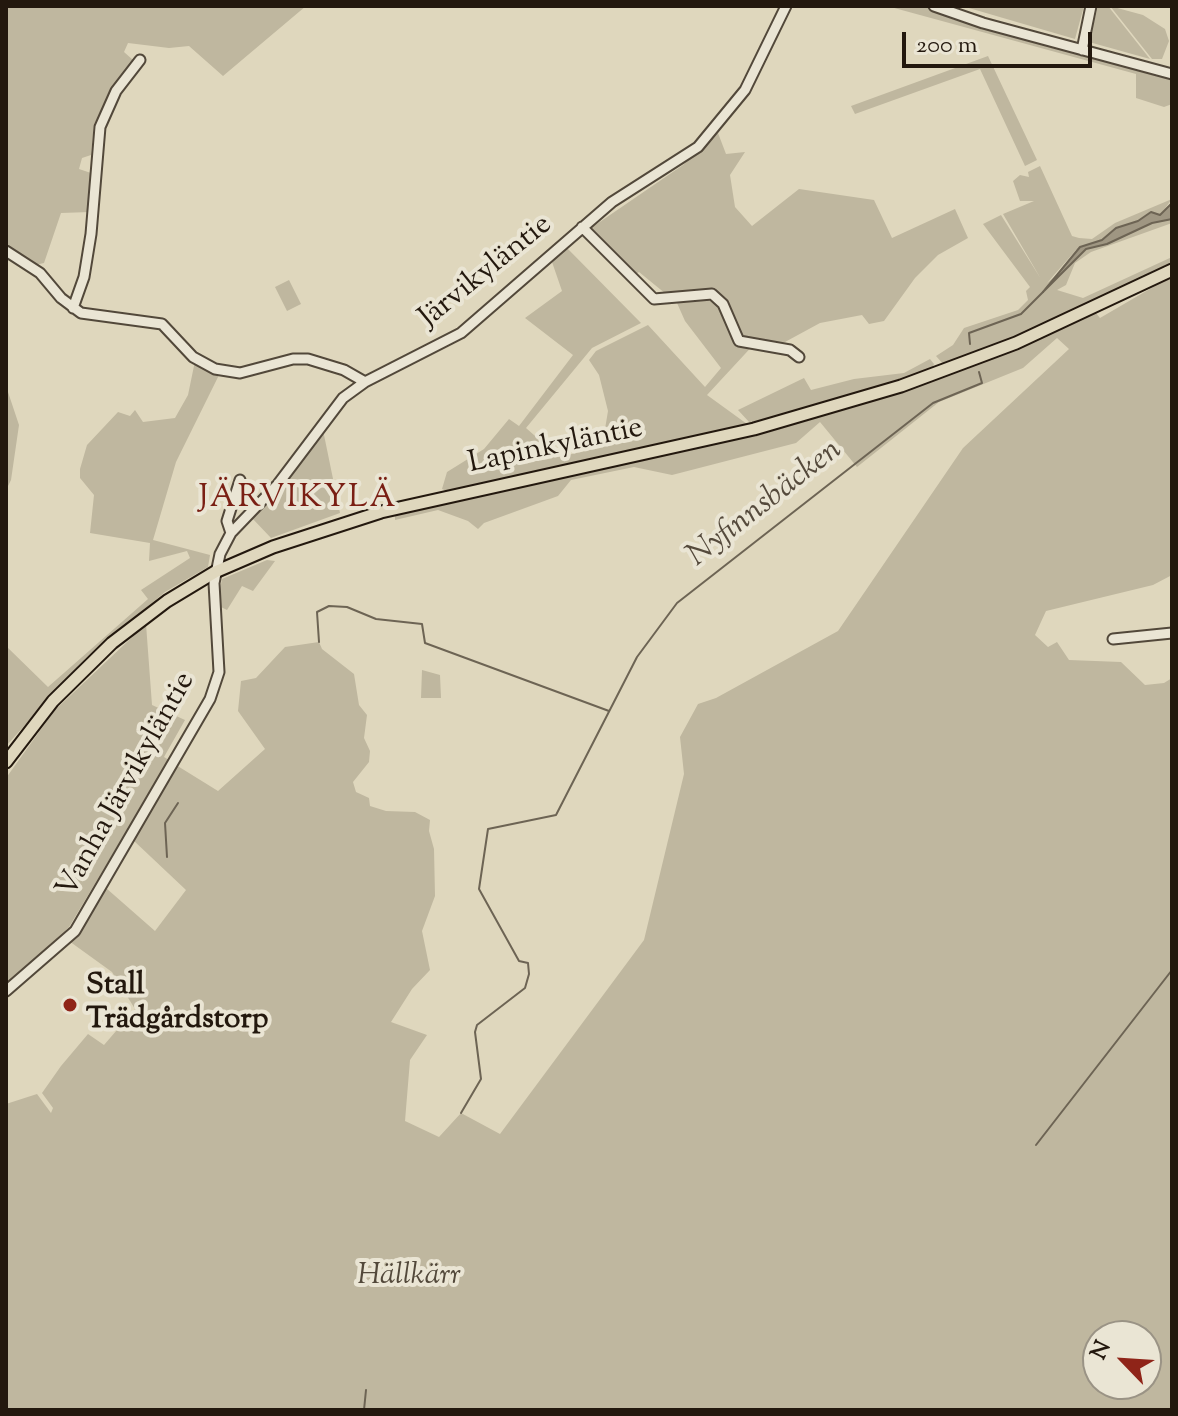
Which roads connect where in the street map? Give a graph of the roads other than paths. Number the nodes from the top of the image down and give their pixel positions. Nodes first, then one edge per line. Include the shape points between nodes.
1 (786, 6) edge
2 (934, 6) edge
3 (1091, 6) edge
4 (1082, 50) junction
5 (140, 60) dead end
6 (1172, 74) edge
7 (582, 227) junction
8 (6, 251) edge
9 (1172, 270) edge
10 (73, 308) junction
11 (799, 357) dead end
12 (365, 382) junction
13 (240, 480) dead end
14 (231, 533) junction
15 (215, 572) junction
16 (1172, 633) edge
17 (1113, 639) dead end
18 (6, 762) edge
19 (6, 991) edge

1 - 7 street, Järvikyläntie via 751,79 713,131 679,162 612,202
2 - 4 street
3 - 4 street
4 - 6 street
5 - 10 street via 116,91 100,127 91,234
7 - 11 street via 654,299 712,294 723,304 739,341 790,350
7 - 12 street, Järvikyläntie via 461,333
8 - 10 street via 40,273
9 - 15 main road, Lapinkyläntie via 1016,343 901,386 754,429 381,512
10 - 12 street via 90,316 162,324 193,357 222,372 308,359
12 - 14 street, Järvikyläntie via 330,411 278,484
13 - 14 street via 227,521
14 - 15 street, Järvikyläntie
15 - 18 main road, Lapinkyläntie via 112,643 53,701
15 - 19 street, Vanha Järvikyläntie via 219,672 210,699 75,931
16 - 17 street

